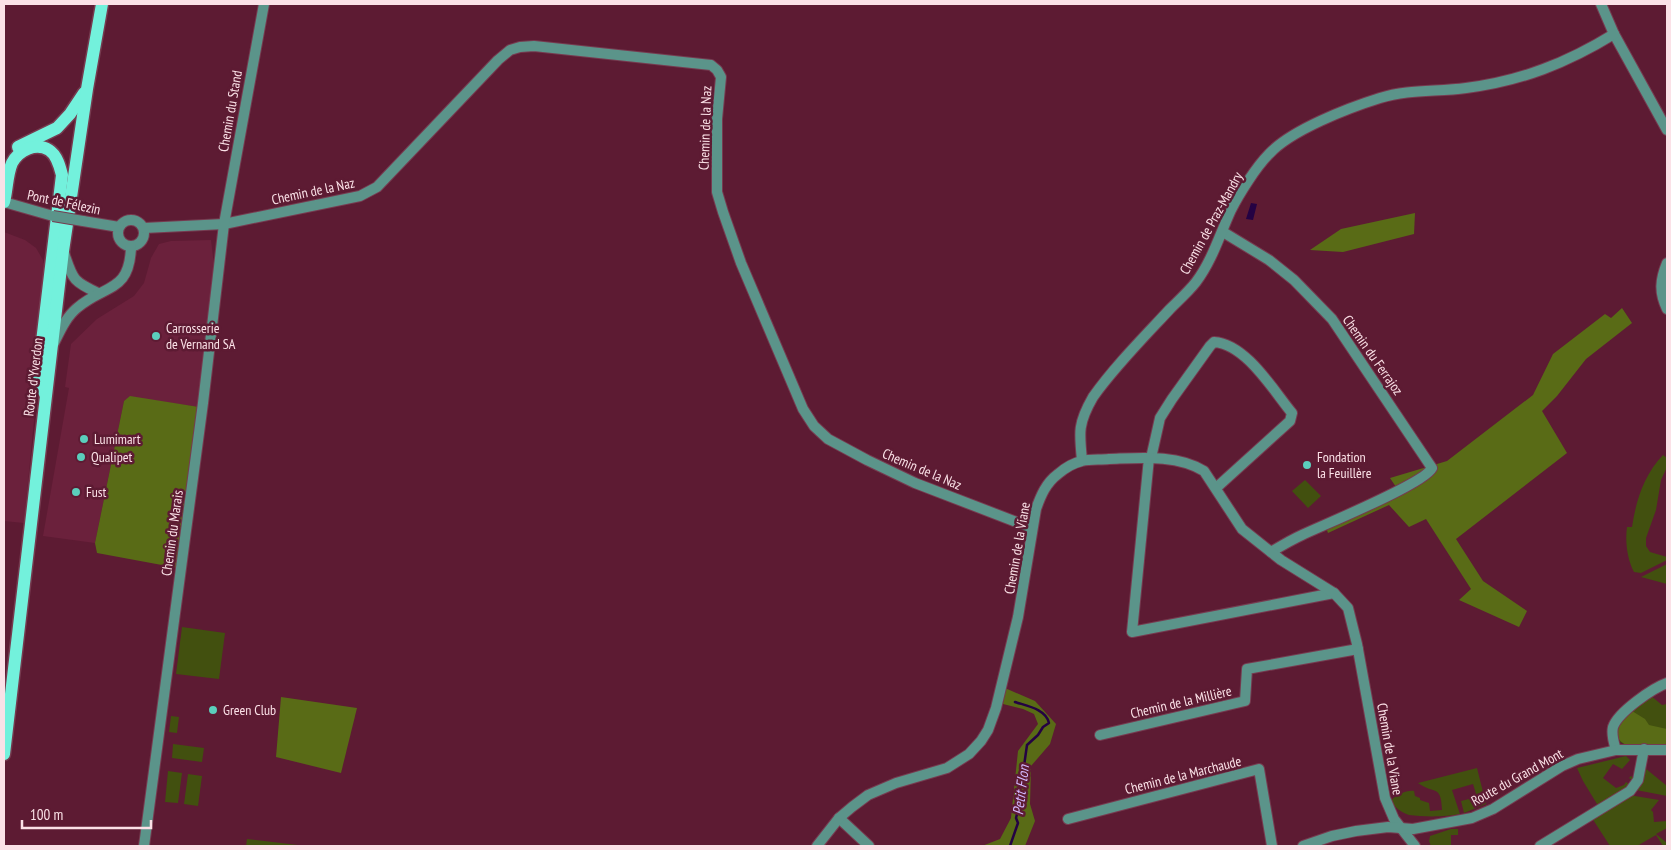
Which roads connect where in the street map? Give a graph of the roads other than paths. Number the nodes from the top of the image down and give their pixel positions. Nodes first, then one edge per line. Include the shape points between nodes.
1 (102, 4) edge
2 (264, 4) edge
3 (1601, 4) edge
4 (1614, 34) junction
5 (87, 89) junction
6 (1667, 130) edge
7 (4, 167) edge
8 (4, 202) edge
9 (224, 224) junction
10 (119, 227) junction
11 (144, 228) junction
12 (1222, 232) junction
13 (130, 246) junction
14 (63, 251) junction
15 (1667, 263) edge
16 (98, 293) junction
17 (1667, 309) edge
18 (52, 346) junction
19 (46, 396) junction
20 (1150, 458) junction
21 (1082, 460) junction
22 (1216, 488) junction
23 (1032, 528) junction
24 (1271, 552) junction
25 (1334, 593) junction
26 (1358, 649) junction
27 (1667, 683) edge
28 (1100, 735) dead end
29 (1644, 749) junction
30 (1616, 750) junction
31 (1667, 750) edge
32 (4, 754) edge
33 (839, 818) junction
34 (1068, 819) dead end
35 (1403, 829) junction
36 (144, 846) edge
37 (817, 846) edge
38 (869, 846) edge
39 (1272, 846) edge
40 (1302, 846) edge
41 (1416, 846) edge
42 (1540, 846) edge

1 - 5 main road, Route d'Yverdon
2 - 9 street, Chemin du Stand
3 - 4 street
4 - 6 street
4 - 12 street, Chemin de Praz-Mandry via 1556,65 1487,85 1389,96 1354,107 1305,130 1269,153 1232,208
5 - 7 main road via 57,128 20,145
5 - 14 main road, Route d'Yverdon
8 - 10 street, Pont de Félezin, bridge via 54,216
8 - 19 main road via 12,164 18,156 27,149 39,147 51,151 62,175 38,375
9 - 11 street
9 - 23 street, Chemin de la Naz via 360,196 370,191 510,50 534,46 711,65 721,77 717,119 717,192 740,263 803,410 814,426 834,442 915,483
9 - 36 street, Chemin du Marais
10 - 11 street via 134,220
10 - 13 street via 120,239
11 - 13 street via 142,241
12 - 21 street, Chemin de Praz-Mandry via 1196,282 1093,397 1081,422
12 - 24 street, Chemin du Ferrajoz via 1269,260 1332,319 1431,470 1404,488
13 - 16 street via 125,276 108,290
14 - 16 street via 71,274 79,284
14 - 18 main road, Route d'Yverdon
15 - 17 street via 1660,288
16 - 18 street via 72,313
18 - 19 main road, Route d'Yverdon
19 - 32 main road, Route d'Yverdon
20 - 21 street, Chemin de la Viane
20 - 22 street, Chemin de la Viane via 1194,465 1204,471
20 - 22 street via 1165,409 1210,346 1221,342 1252,361 1292,416 1269,442
20 - 25 street via 1132,632
21 - 23 street, Chemin de la Viane via 1060,472 1044,488
22 - 24 street, Chemin de la Viane via 1242,529
23 - 33 street, Chemin de la Viane via 1014,635 996,708 982,741 947,768 881,789
24 - 25 street, Chemin de la Viane
25 - 26 street, Chemin de la Viane via 1348,608
26 - 28 street, Chemin de la Millière via 1247,670 1245,700
26 - 35 street, Chemin de la Viane via 1385,798 1394,819
27 - 30 street via 1646,694 1615,722 1612,734
29 - 30 street, Route du Grand Mont
29 - 31 street, Route du Grand Mont
29 - 42 street via 1638,780 1630,791
30 - 35 street, Route du Grand Mont via 1562,766 1481,814 1453,822
33 - 37 street, Chemin de la Viane
33 - 38 street
34 - 39 street, Chemin de la Marchaude via 1259,769
35 - 40 street, Route du Grand Mont via 1388,827 1356,831
35 - 41 street, Chemin de la Viane

